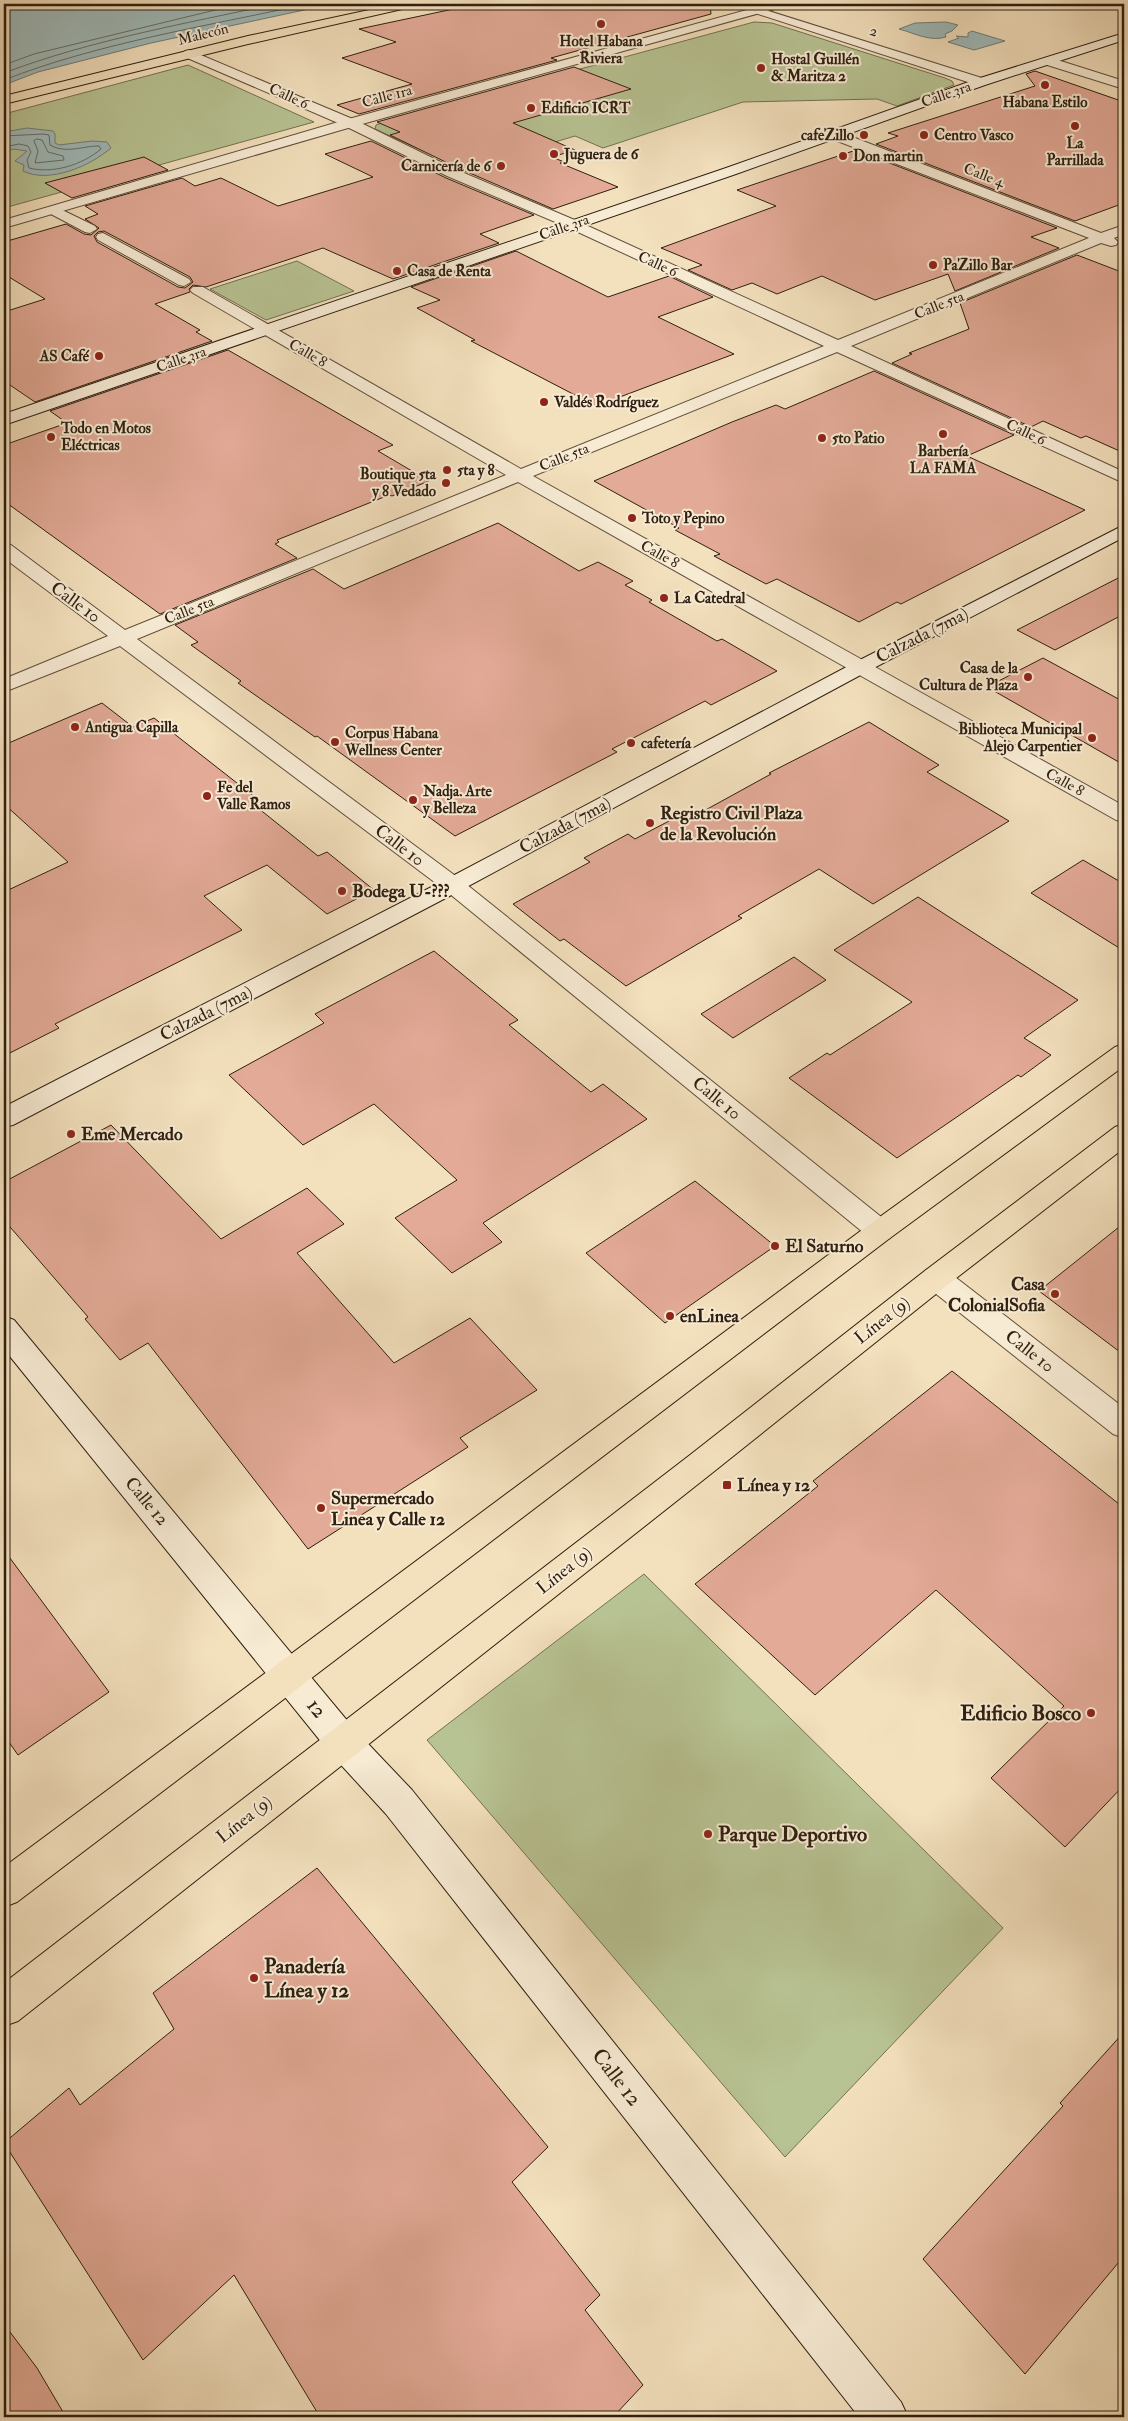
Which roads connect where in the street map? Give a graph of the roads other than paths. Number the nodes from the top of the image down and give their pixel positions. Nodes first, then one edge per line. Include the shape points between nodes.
1 (411, 4) edge
2 (781, 4) edge
3 (756, 10) junction
4 (1124, 36) edge
5 (189, 54) junction
6 (1048, 61) junction
7 (981, 82) junction
8 (1124, 85) edge
9 (4, 100) edge
10 (350, 123) junction
11 (832, 134) junction
12 (54, 210) junction
13 (4, 224) edge
14 (572, 224) junction
15 (1124, 229) edge
16 (1102, 238) junction
17 (1124, 247) edge
18 (268, 329) junction
19 (838, 346) junction
20 (4, 420) edge
21 (520, 476) junction
22 (1124, 478) edge
23 (1124, 530) edge
24 (4, 548) edge
25 (124, 637) junction
26 (861, 667) junction
27 (4, 686) edge
28 (1124, 814) edge
29 (453, 885) junction
30 (1124, 1053) edge
31 (4, 1118) edge
32 (1124, 1134) edge
33 (880, 1231) junction
34 (936, 1278) junction
35 (4, 1328) edge
36 (1124, 1425) edge
37 (290, 1674) junction
38 (344, 1742) junction
39 (4, 1889) edge
40 (4, 2007) edge
41 (886, 2417) edge

1 - 5 main road, Malecón
2 - 3 street, Calle 1ra
3 - 7 street, 2
3 - 10 street, Calle 1ra
4 - 6 street, Calle 3ra
5 - 9 main road, Malecón
5 - 10 street, Calle 6
6 - 7 street, Calle 3ra
6 - 8 street
7 - 11 street, Calle 3ra
10 - 12 street, Calle 1ra
10 - 14 street, Calle 6 via 444,169
11 - 14 street, Calle 3ra
11 - 16 street, Calle 4
12 - 13 street, Calle 1ra
12 - 18 street, Calle 8
14 - 18 street, Calle 3ra
14 - 19 street, Calle 6
15 - 16 street, Calle 5ta
16 - 17 street, Calle 4
16 - 19 street, Calle 5ta
18 - 20 street, Calle 3ra
18 - 21 street, Calle 8
19 - 21 street, Calle 5ta
19 - 22 street, Calle 6
21 - 25 street, Calle 5ta
21 - 26 street, Calle 8
23 - 26 street, Calzada (7ma)
24 - 25 street, Calle 10
25 - 27 street, Calle 5ta
25 - 29 street, Calle 10
26 - 28 street, Calle 8
26 - 29 street, Calzada (7ma)
29 - 31 street, Calzada (7ma)
29 - 33 street, Calle 10
30 - 33 main road
32 - 34 main road, Línea (9)
33 - 37 main road
34 - 36 street, Calle 10
34 - 38 main road, Línea (9)
35 - 37 street, Calle 12
37 - 38 street, 12
37 - 39 main road
38 - 40 main road, Línea (9)
38 - 41 street, Calle 12 via 405,1810

